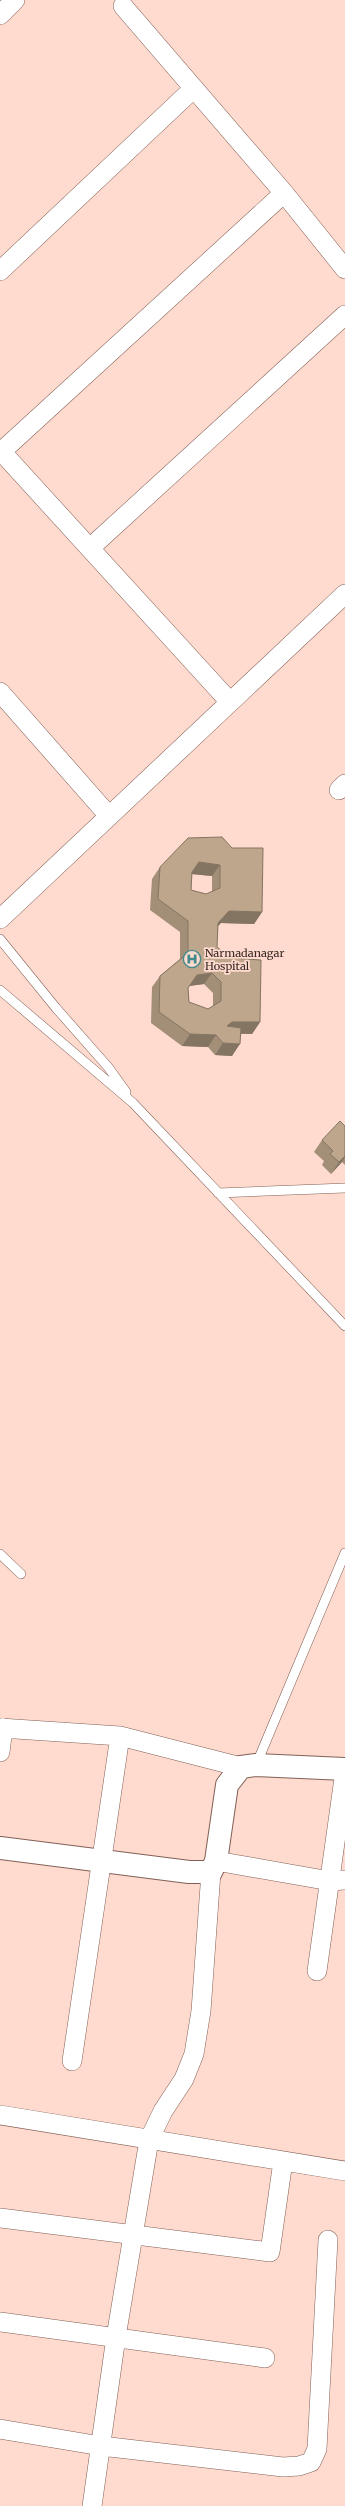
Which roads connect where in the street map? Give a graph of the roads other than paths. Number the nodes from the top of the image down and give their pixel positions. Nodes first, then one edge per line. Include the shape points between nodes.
1 (15, 0) edge
2 (123, 6) dead end
3 (0, 15) edge
4 (193, 88) junction
5 (284, 193) junction
6 (345, 269) edge
7 (0, 271) edge
8 (345, 314) edge
9 (1, 450) edge
10 (90, 548) junction
11 (345, 594) edge
12 (0, 692) edge
13 (230, 702) junction
14 (109, 816) junction
15 (0, 919) edge
16 (0, 939) edge
17 (0, 990) edge
18 (133, 1103) junction
19 (345, 1188) edge
20 (218, 1193) junction
21 (345, 1326) edge
22 (345, 1553) edge
23 (0, 1554) edge
24 (21, 1574) dead end
25 (2, 1728) edge
26 (120, 1736) junction
27 (0, 1752) edge
28 (248, 1766) junction
29 (345, 1770) edge
30 (0, 1848) edge
31 (102, 1861) junction
32 (213, 1866) junction
33 (337, 1881) edge
34 (317, 1971) dead end
35 (72, 2061) dead end
36 (0, 2115) edge
37 (148, 2140) junction
38 (283, 2161) junction
39 (345, 2171) edge
40 (0, 2218) edge
41 (132, 2236) junction
42 (328, 2240) dead end
43 (0, 2322) edge
44 (116, 2337) junction
45 (265, 2358) dead end
46 (0, 2428) edge
47 (101, 2446) junction
48 (92, 2506) edge

1 - 3 street
2 - 4 street
4 - 5 street
4 - 7 street
5 - 6 street
5 - 9 street
8 - 10 street
9 - 10 street
10 - 13 street
11 - 13 street
12 - 14 street
13 - 14 street
14 - 15 street
16 - 18 lane via 56,1008 108,1066
17 - 18 lane
18 - 20 lane
19 - 20 lane
20 - 21 lane
22 - 28 lane
23 - 24 lane
25 - 26 street
25 - 27 street
26 - 28 street
26 - 31 street
28 - 29 main road
28 - 32 main road via 227,1785
29 - 33 street
30 - 31 main road
31 - 32 main road via 189,1872
31 - 35 street
32 - 33 street
32 - 37 street via 201,2011 194,2054 184,2079
33 - 34 street
36 - 37 street
37 - 38 street
37 - 41 street
38 - 39 street
38 - 41 street via 270,2252
40 - 41 street
41 - 44 street
42 - 47 street via 317,2449 311,2462 283,2467
43 - 44 street
44 - 45 street
44 - 47 street
46 - 47 street
47 - 48 street

